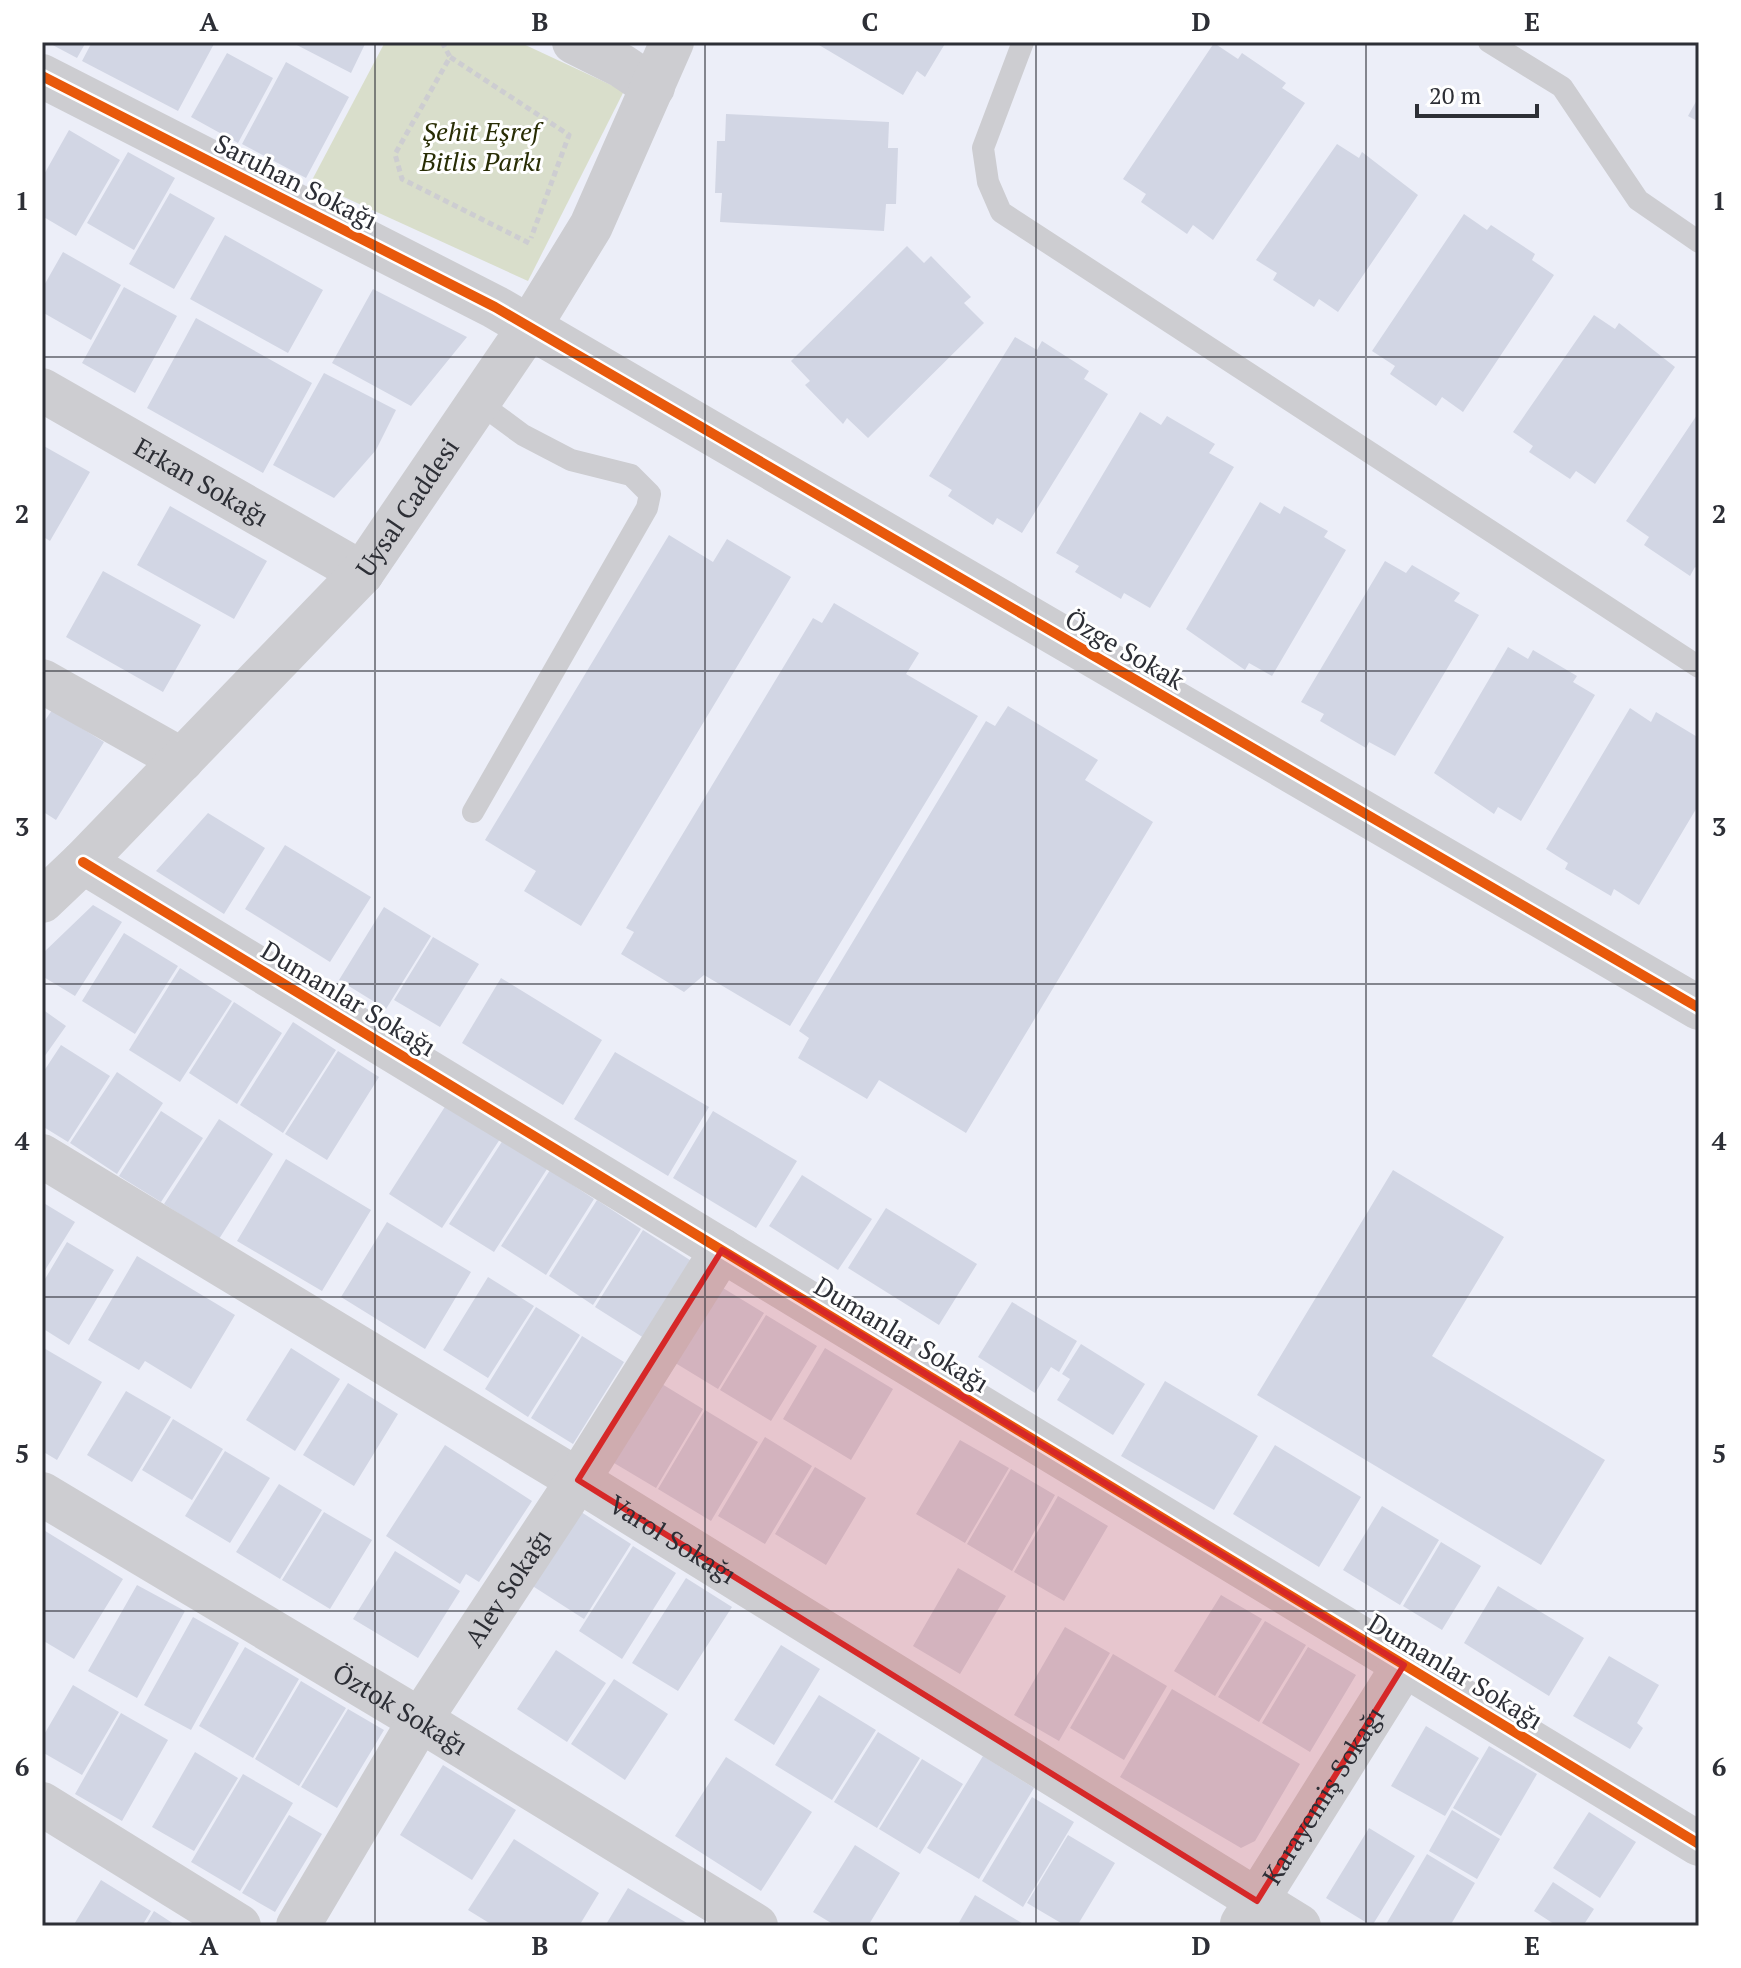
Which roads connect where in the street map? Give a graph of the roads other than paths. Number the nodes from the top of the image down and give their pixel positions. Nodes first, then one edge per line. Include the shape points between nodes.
1 (574, 42) edge
2 (672, 42) edge
3 (1023, 42) edge
4 (1489, 42) edge
5 (42, 76) edge
6 (653, 87) junction
7 (1699, 242) edge
8 (512, 318) junction
9 (42, 390) edge
10 (478, 402) junction
11 (362, 573) junction
12 (1699, 667) edge
13 (42, 681) edge
14 (182, 760) junction
15 (473, 812) dead end
16 (83, 862) junction
17 (42, 901) edge
18 (1699, 1008) edge
19 (42, 1156) edge
20 (722, 1250) junction
21 (578, 1480) junction
22 (42, 1494) edge
23 (1404, 1665) junction
24 (420, 1720) junction
25 (42, 1804) edge
26 (1699, 1844) edge
27 (1249, 1913) edge
28 (239, 1926) edge
29 (298, 1926) edge
30 (756, 1926) edge
31 (1299, 1926) edge

1 - 6 street
2 - 6 street, Uysal Caddesi
3 - 12 lane via 983,148 988,182 1001,212
4 - 7 lane via 1562,87 1638,200
5 - 8 street, Saruhan Sokağı
6 - 8 street, Uysal Caddesi via 591,226
8 - 10 street, Uysal Caddesi
8 - 18 street, Özge Sokak
9 - 11 street, Erkan Sokağı
10 - 11 street, Uysal Caddesi
10 - 15 lane via 523,435 571,460 631,475 650,494 647,508
11 - 14 street, Uysal Caddesi
13 - 14 street
14 - 16 street, Uysal Caddesi
16 - 17 street, Uysal Caddesi
16 - 20 street, Dumanlar Sokağı
19 - 21 street, Varol Sokağı
20 - 21 street, Alev Sokağı
20 - 23 street, Dumanlar Sokağı
21 - 24 street, Alev Sokağı
21 - 27 street, Varol Sokağı
22 - 24 street, Öztok Sokağı
23 - 26 street, Dumanlar Sokağı
23 - 27 street, Karayemiş Sokağı
24 - 29 street, Alev Sokağı
24 - 30 street, Öztok Sokağı
25 - 28 street
27 - 31 street, Varol Sokağı

